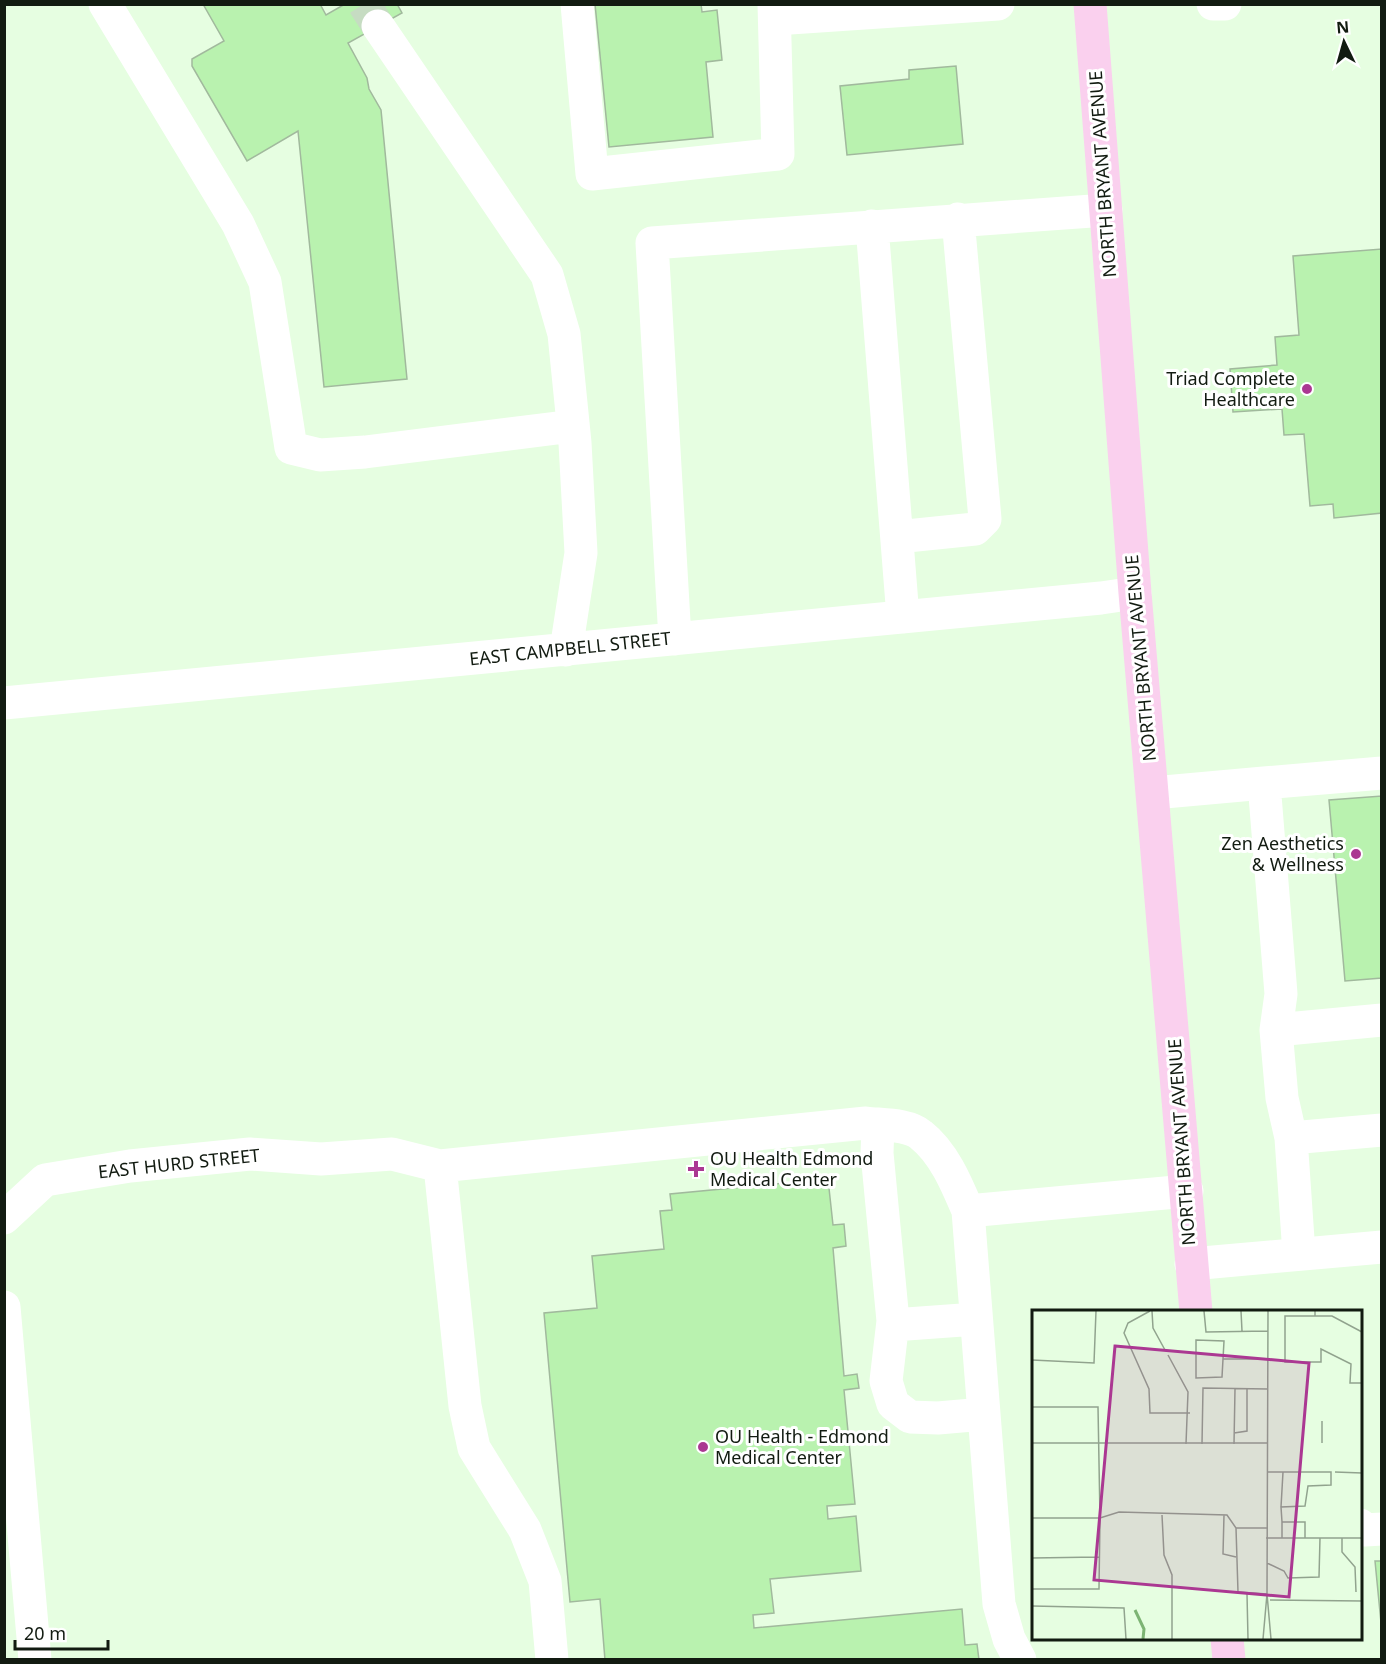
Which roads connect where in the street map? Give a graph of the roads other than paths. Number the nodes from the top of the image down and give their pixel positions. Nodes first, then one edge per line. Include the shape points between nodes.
1 (105, 4) edge
2 (578, 4) edge
3 (998, 4) edge
4 (1090, 4) edge
5 (1214, 4) edge
6 (1225, 4) edge
7 (774, 12) edge
8 (378, 26) tunnel mouth
9 (1106, 210) junction
10 (958, 219) junction
11 (872, 226) junction
12 (573, 426) junction
13 (897, 537) junction
14 (1136, 593) junction
15 (903, 617) junction
16 (675, 639) junction
17 (566, 650) junction
18 (4, 703) edge
19 (1382, 773) edge
20 (1264, 783) junction
21 (1153, 793) junction
22 (1382, 1020) edge
23 (1276, 1030) junction
24 (878, 1124) junction
25 (1382, 1130) edge
26 (1291, 1138) junction
27 (440, 1166) junction
28 (1187, 1191) junction
29 (968, 1211) junction
30 (4, 1218) edge
31 (1382, 1247) edge
32 (1299, 1254) junction
33 (1191, 1264) junction
34 (4, 1307) edge
35 (1196, 1310) edge
36 (976, 1319) junction
37 (893, 1325) junction
38 (984, 1414) junction
39 (13, 1503) edge
40 (1362, 1527) edge
41 (1382, 1529) edge
42 (1227, 1640) edge
43 (34, 1659) edge
44 (552, 1659) edge
45 (1020, 1659) edge
46 (1220, 1659) edge
47 (1229, 1659) edge

1 - 12 street via 238,224 265,282 291,448 320,455 365,452
2 - 7 street via 592,174 778,154
3 - 7 street
4 - 9 main road, NORTH BRYANT AVENUE
5 - 6 street
8 - 12 street via 548,275 564,334
9 - 10 street
9 - 14 main road, NORTH BRYANT AVENUE
10 - 11 street
10 - 13 street via 985,519 975,529
11 - 13 street
11 - 16 street via 652,243
12 - 17 street via 581,553
13 - 15 street
14 - 15 street, EAST CAMPBELL STREET
14 - 21 main road, NORTH BRYANT AVENUE
15 - 16 street, EAST CAMPBELL STREET
16 - 17 street, EAST CAMPBELL STREET
17 - 18 street, EAST CAMPBELL STREET
19 - 20 street
20 - 21 street
20 - 23 street via 1281,994
21 - 28 main road, NORTH BRYANT AVENUE
22 - 23 street
23 - 26 street via 1282,1098
24 - 27 street, EAST HURD STREET
24 - 29 street, EAST HURD STREET via 920,1134 955,1179
24 - 37 street via 876,1154
25 - 26 street
26 - 32 street
27 - 30 street, EAST HURD STREET via 392,1154 321,1159 250,1154 130,1166 45,1180
27 - 44 street via 465,1406 474,1448 525,1530 545,1581
28 - 29 street
28 - 33 main road, NORTH BRYANT AVENUE
29 - 36 street, EAST HURD STREET
31 - 32 street
32 - 33 street
33 - 35 main road, NORTH BRYANT AVENUE
34 - 39 street
36 - 37 street
36 - 38 street, EAST HURD STREET
37 - 38 street via 886,1381 893,1404 910,1417
38 - 45 street, EAST HURD STREET via 999,1604 1009,1639
39 - 43 street
40 - 41 street
42 - 47 main road
46 - 47 street

